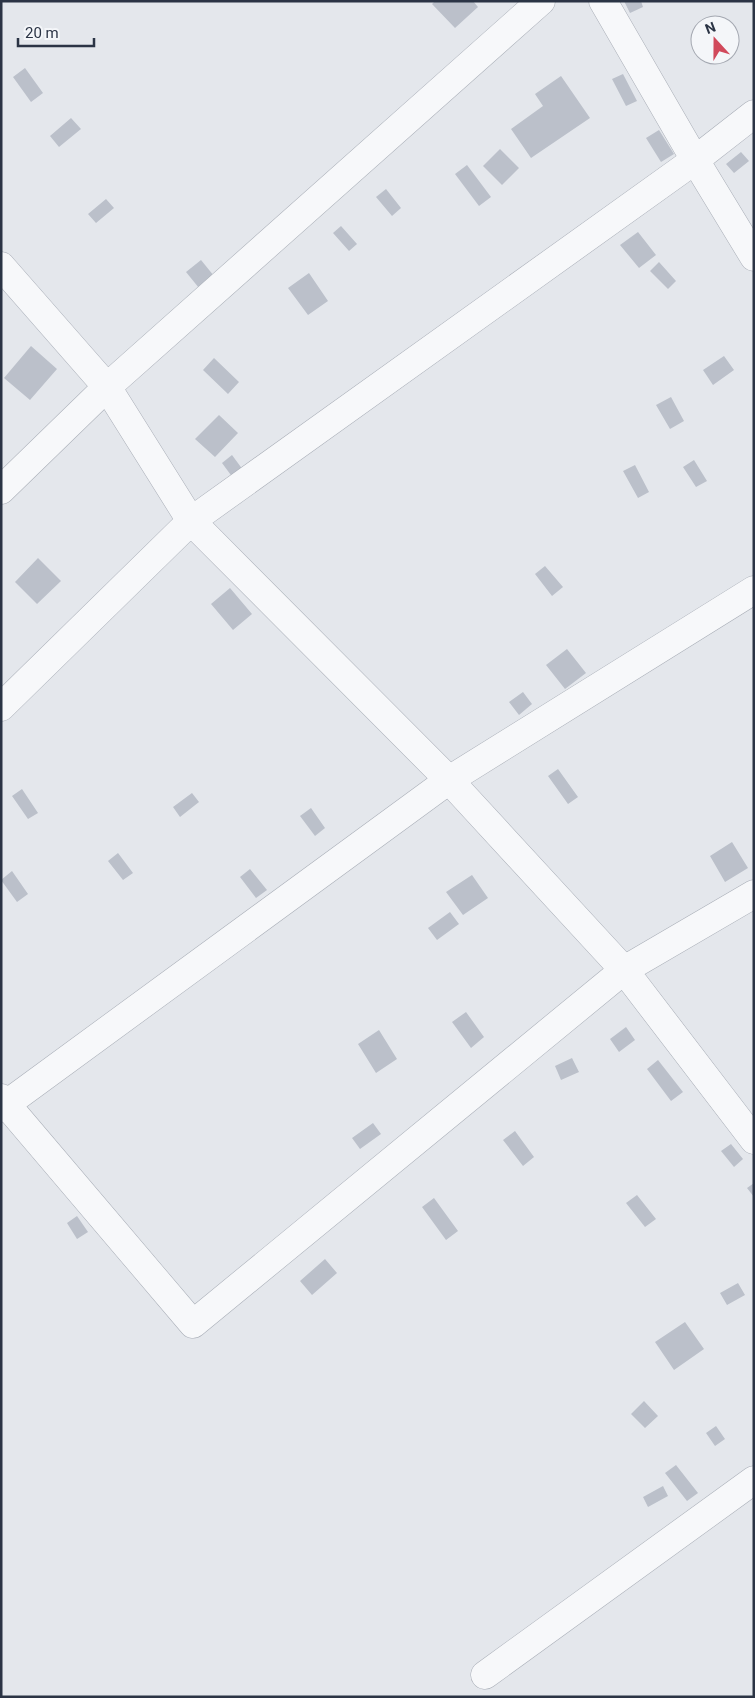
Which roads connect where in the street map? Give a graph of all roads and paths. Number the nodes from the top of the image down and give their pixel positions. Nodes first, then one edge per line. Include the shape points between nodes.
1 (541, 1) edge
2 (603, 1) edge
3 (754, 114) edge
4 (695, 160) junction
5 (754, 257) edge
6 (1, 266) edge
7 (107, 387) junction
8 (1, 490) edge
9 (192, 521) junction
10 (754, 590) edge
11 (1, 707) edge
12 (449, 780) junction
13 (754, 894) edge
14 (624, 970) junction
15 (3, 1104) edge
16 (754, 1140) edge
17 (754, 1480) edge
18 (485, 1675) dead end

1 - 7 street
2 - 4 street
3 - 4 street
4 - 5 street
4 - 9 street
6 - 7 street
7 - 8 street
7 - 9 street
9 - 11 street
9 - 12 street
10 - 12 street
12 - 14 street
12 - 15 street
13 - 14 street
14 - 15 street via 193,1324
14 - 16 street
17 - 18 street

